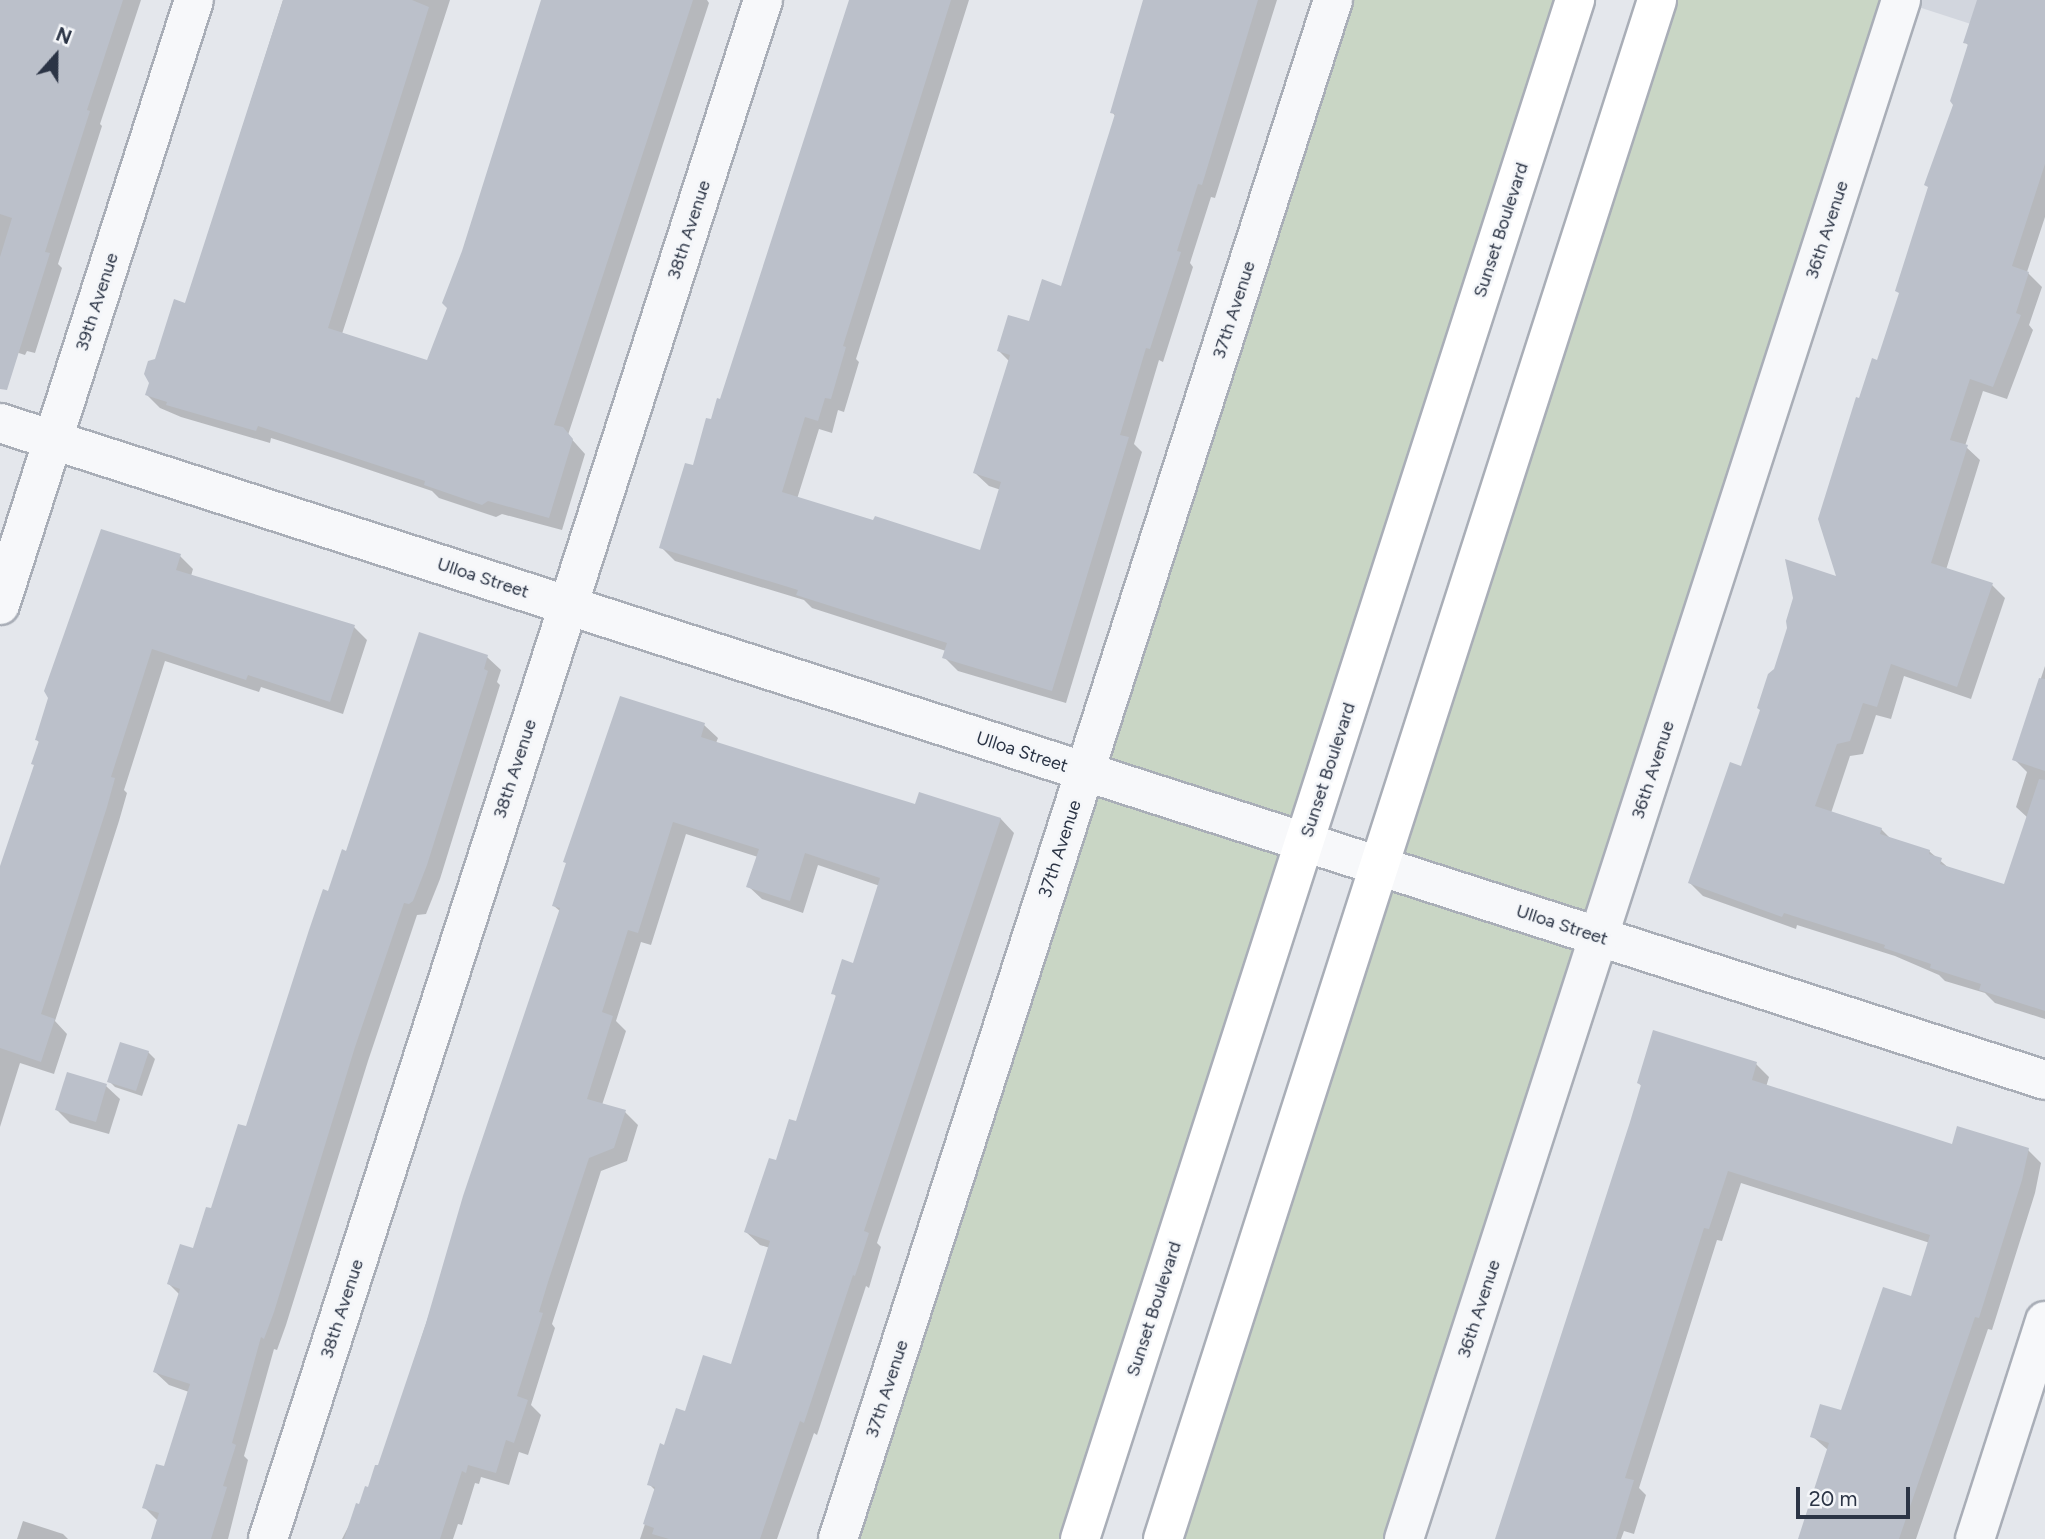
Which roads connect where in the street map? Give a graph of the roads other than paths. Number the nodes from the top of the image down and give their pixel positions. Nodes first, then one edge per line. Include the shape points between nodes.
1 (194, 0) edge
2 (763, 0) edge
3 (1333, 0) edge
4 (1575, 0) edge
5 (1657, 0) edge
6 (1901, 0) edge
7 (0, 422) edge
8 (53, 440) junction
9 (0, 605) edge
10 (568, 605) junction
11 (1085, 772) junction
12 (1304, 842) junction
13 (1379, 866) junction
14 (1600, 937) junction
15 (2045, 1080) edge
16 (2045, 1321) edge
17 (268, 1539) edge
18 (838, 1539) edge
19 (1080, 1539) edge
20 (1163, 1539) edge
21 (1404, 1539) edge
22 (1975, 1539) edge

1 - 8 street, 39th Avenue
2 - 10 street, 38th Avenue
3 - 11 street, 37th Avenue
4 - 12 main road, Sunset Boulevard
5 - 13 main road
6 - 14 street, 36th Avenue
7 - 8 street, Ulloa Street
8 - 9 street, 39th Avenue
8 - 10 street, Ulloa Street
10 - 11 street, Ulloa Street
10 - 17 street, 38th Avenue
11 - 12 street, Ulloa Street
11 - 18 street, 37th Avenue
12 - 13 street, Ulloa Street
12 - 19 main road, Sunset Boulevard
13 - 14 street, Ulloa Street
13 - 20 main road
14 - 15 street, Ulloa Street
14 - 21 street, 36th Avenue
16 - 22 street

